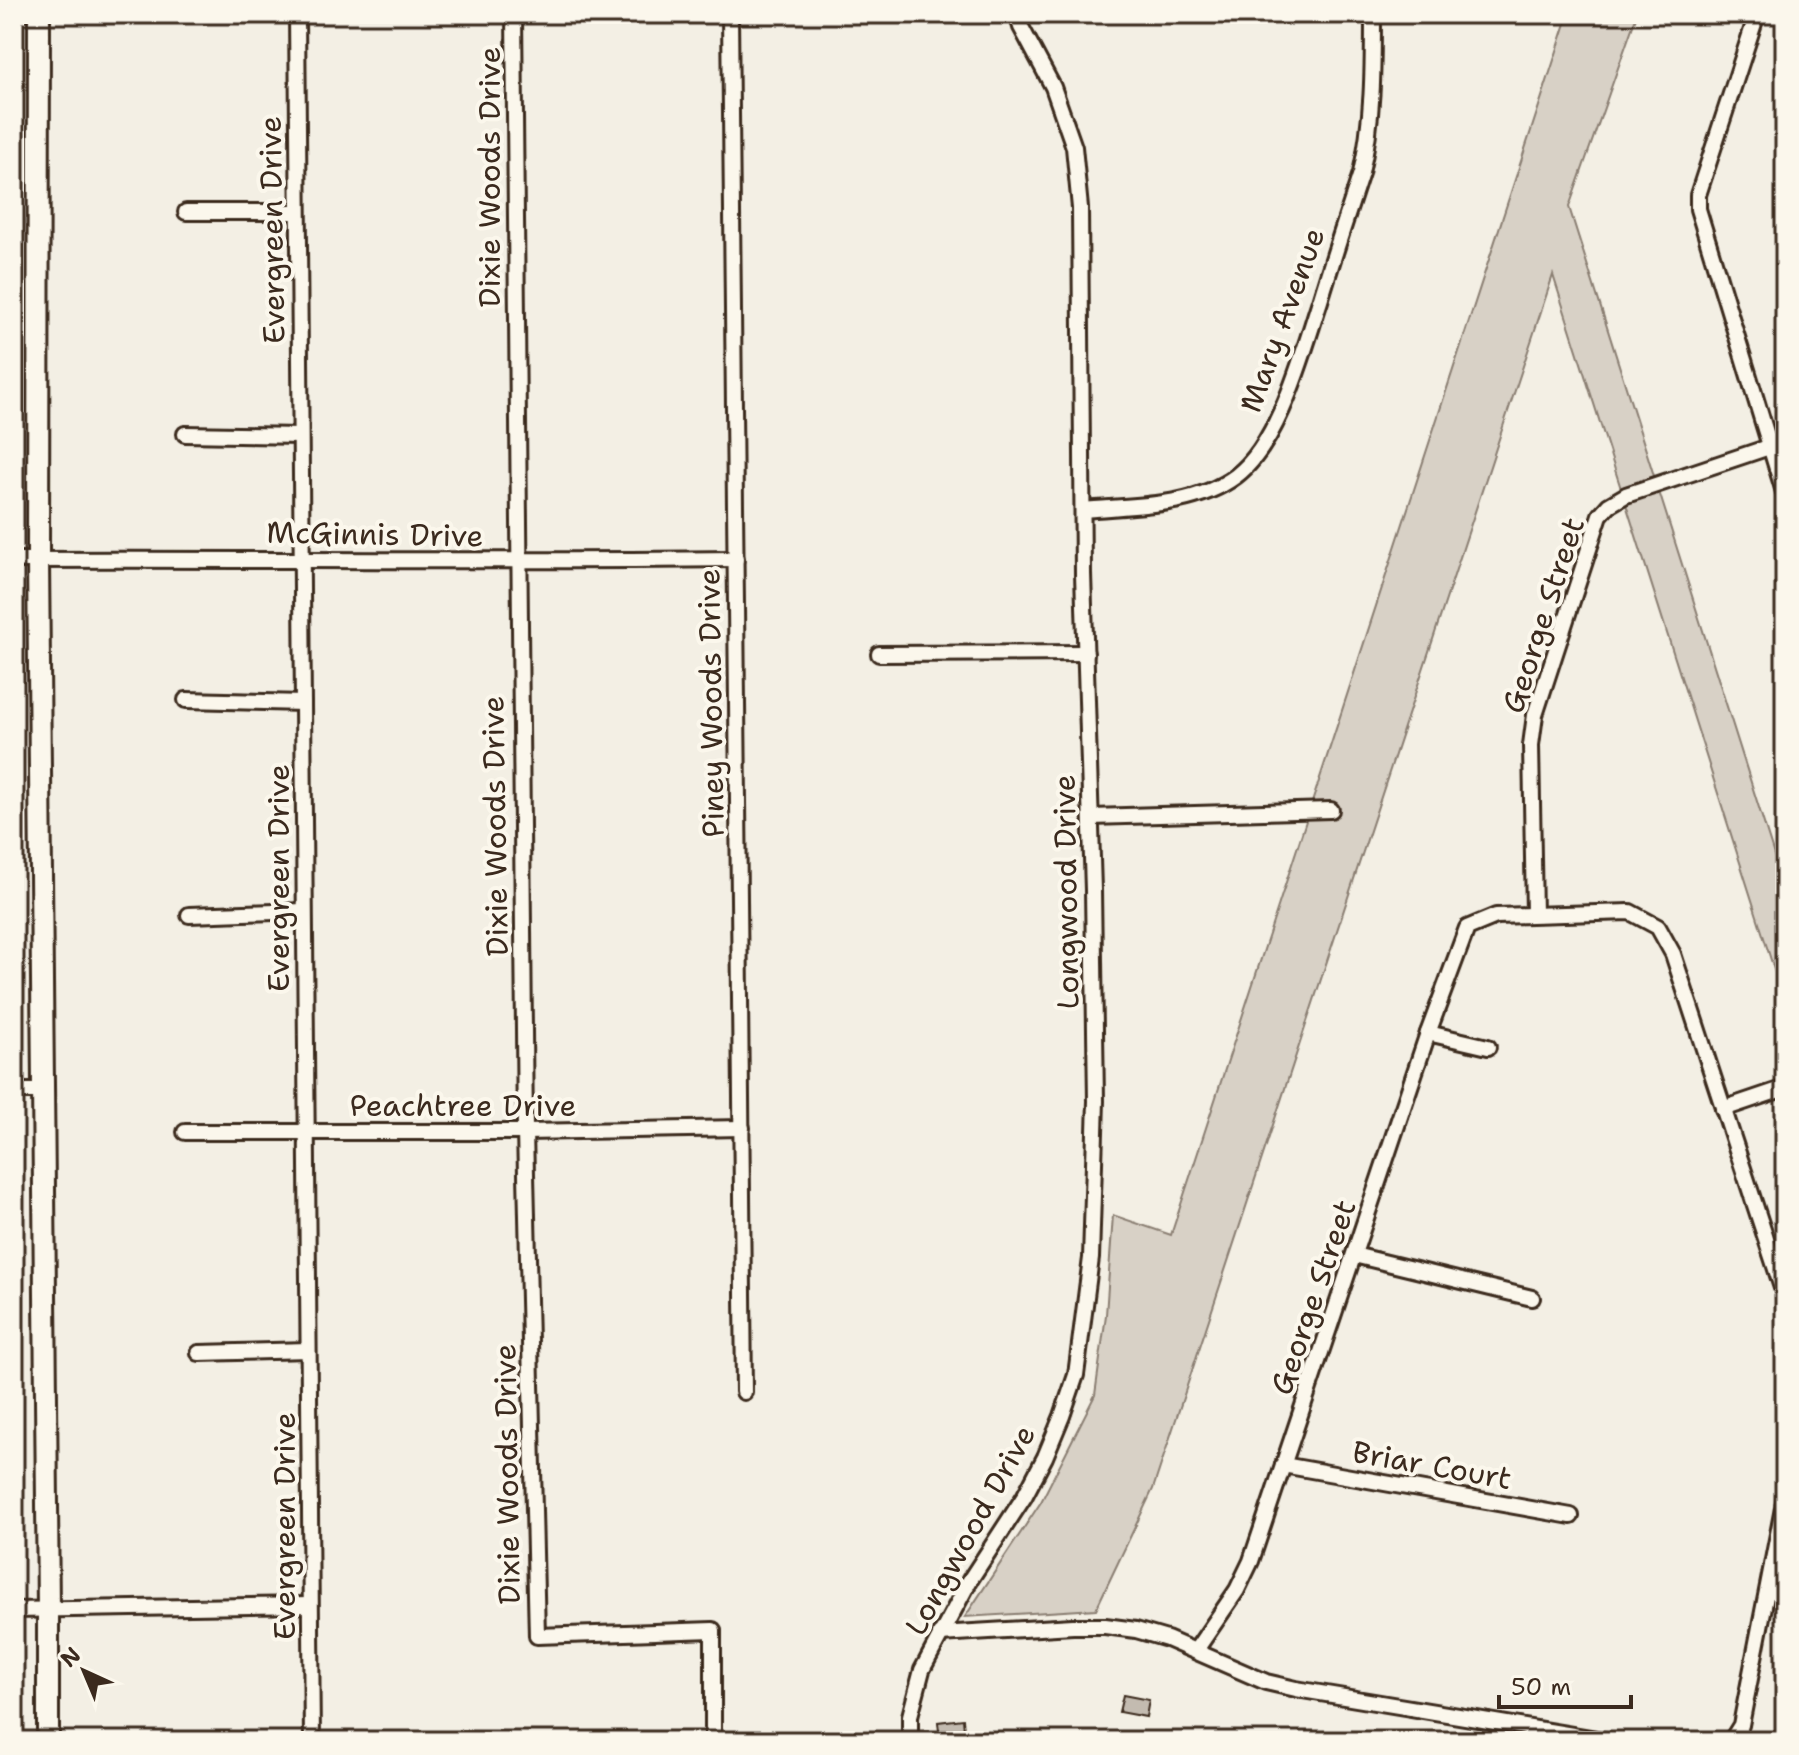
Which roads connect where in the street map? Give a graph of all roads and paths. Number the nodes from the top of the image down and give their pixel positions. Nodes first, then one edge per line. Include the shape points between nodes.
1 (39, 14) edge
2 (297, 14) edge
3 (514, 14) edge
4 (730, 14) edge
5 (1017, 14) edge
6 (1373, 14) edge
7 (1757, 14) edge
8 (186, 212) dead end
9 (298, 212) junction
10 (185, 434) dead end
11 (300, 436) junction
12 (1769, 447) junction
13 (1785, 495) edge
14 (1083, 510) junction
15 (301, 559) junction
16 (736, 559) junction
17 (14, 560) edge
18 (38, 560) junction
19 (518, 562) junction
20 (1086, 653) junction
21 (879, 654) dead end
22 (186, 700) dead end
23 (303, 703) junction
24 (1331, 810) dead end
25 (1091, 817) junction
26 (304, 911) junction
27 (1534, 914) junction
28 (189, 915) dead end
29 (1428, 1033) junction
30 (1488, 1047) dead end
31 (1785, 1088) edge
32 (14, 1091) edge
33 (43, 1091) junction
34 (1723, 1109) junction
35 (742, 1128) junction
36 (306, 1131) junction
37 (185, 1132) dead end
38 (525, 1132) junction
39 (1354, 1255) junction
40 (1785, 1297) edge
41 (1532, 1298) dead end
42 (308, 1350) junction
43 (199, 1353) dead end
44 (744, 1392) dead end
45 (1283, 1465) junction
46 (1785, 1498) edge
47 (1571, 1516) dead end
48 (310, 1605) junction
49 (48, 1609) junction
50 (14, 1610) edge
51 (940, 1634) junction
52 (1196, 1650) junction
53 (48, 1741) edge
54 (312, 1741) edge
55 (713, 1741) edge
56 (910, 1741) edge
57 (1609, 1741) edge
58 (1731, 1741) edge

1 - 18 main road
2 - 9 street, Evergreen Drive
3 - 19 street, Dixie Woods Drive
4 - 16 street, Piney Woods Drive
5 - 14 street, Longwood Drive via 1053,87 1074,147 1080,208
6 - 14 street, Mary Avenue via 1373,80 1361,173 1295,375 1259,452 1237,475 1177,502
7 - 12 street via 1698,195 1698,209
8 - 9 street
9 - 11 street, Evergreen Drive
10 - 11 street
11 - 15 street, Evergreen Drive
12 - 13 street
12 - 27 street, George Street via 1626,495 1600,515 1535,715
14 - 20 street, Longwood Drive
15 - 18 street, McGinnis Drive
15 - 19 street, McGinnis Drive
15 - 23 street, Evergreen Drive
16 - 19 street, McGinnis Drive
16 - 35 street, Piney Woods Drive
17 - 18 street, McGinnis Drive
18 - 33 main road
19 - 38 street, Dixie Woods Drive
20 - 21 street
20 - 25 street, Longwood Drive
22 - 23 street
23 - 26 street, Evergreen Drive
24 - 25 street
25 - 51 street, Longwood Drive via 1094,1197 1076,1375 1045,1457
26 - 28 street
26 - 36 street, Evergreen Drive
27 - 29 street, George Street via 1496,916 1467,928
27 - 34 street via 1630,912 1658,927 1673,954
29 - 30 street
29 - 39 street, George Street
31 - 34 street
32 - 33 street
33 - 49 main road
34 - 40 street
35 - 38 street, Peachtree Drive
35 - 44 street, Piney Woods Drive
36 - 37 street, Peachtree Drive
36 - 38 street, Peachtree Drive
36 - 42 street, Evergreen Drive
38 - 55 street, Dixie Woods Drive via 537,1636 713,1630
39 - 41 street
39 - 45 street, George Street
42 - 43 street
42 - 48 street, Evergreen Drive
45 - 47 street, Briar Court
45 - 52 street, George Street via 1251,1561
46 - 58 street via 1741,1725
48 - 49 street
48 - 54 street, Evergreen Drive
49 - 50 street
49 - 53 main road
51 - 52 street via 1105,1626 1136,1630
51 - 56 street, Longwood Drive via 922,1670 910,1716
52 - 57 street via 1251,1676 1296,1689

